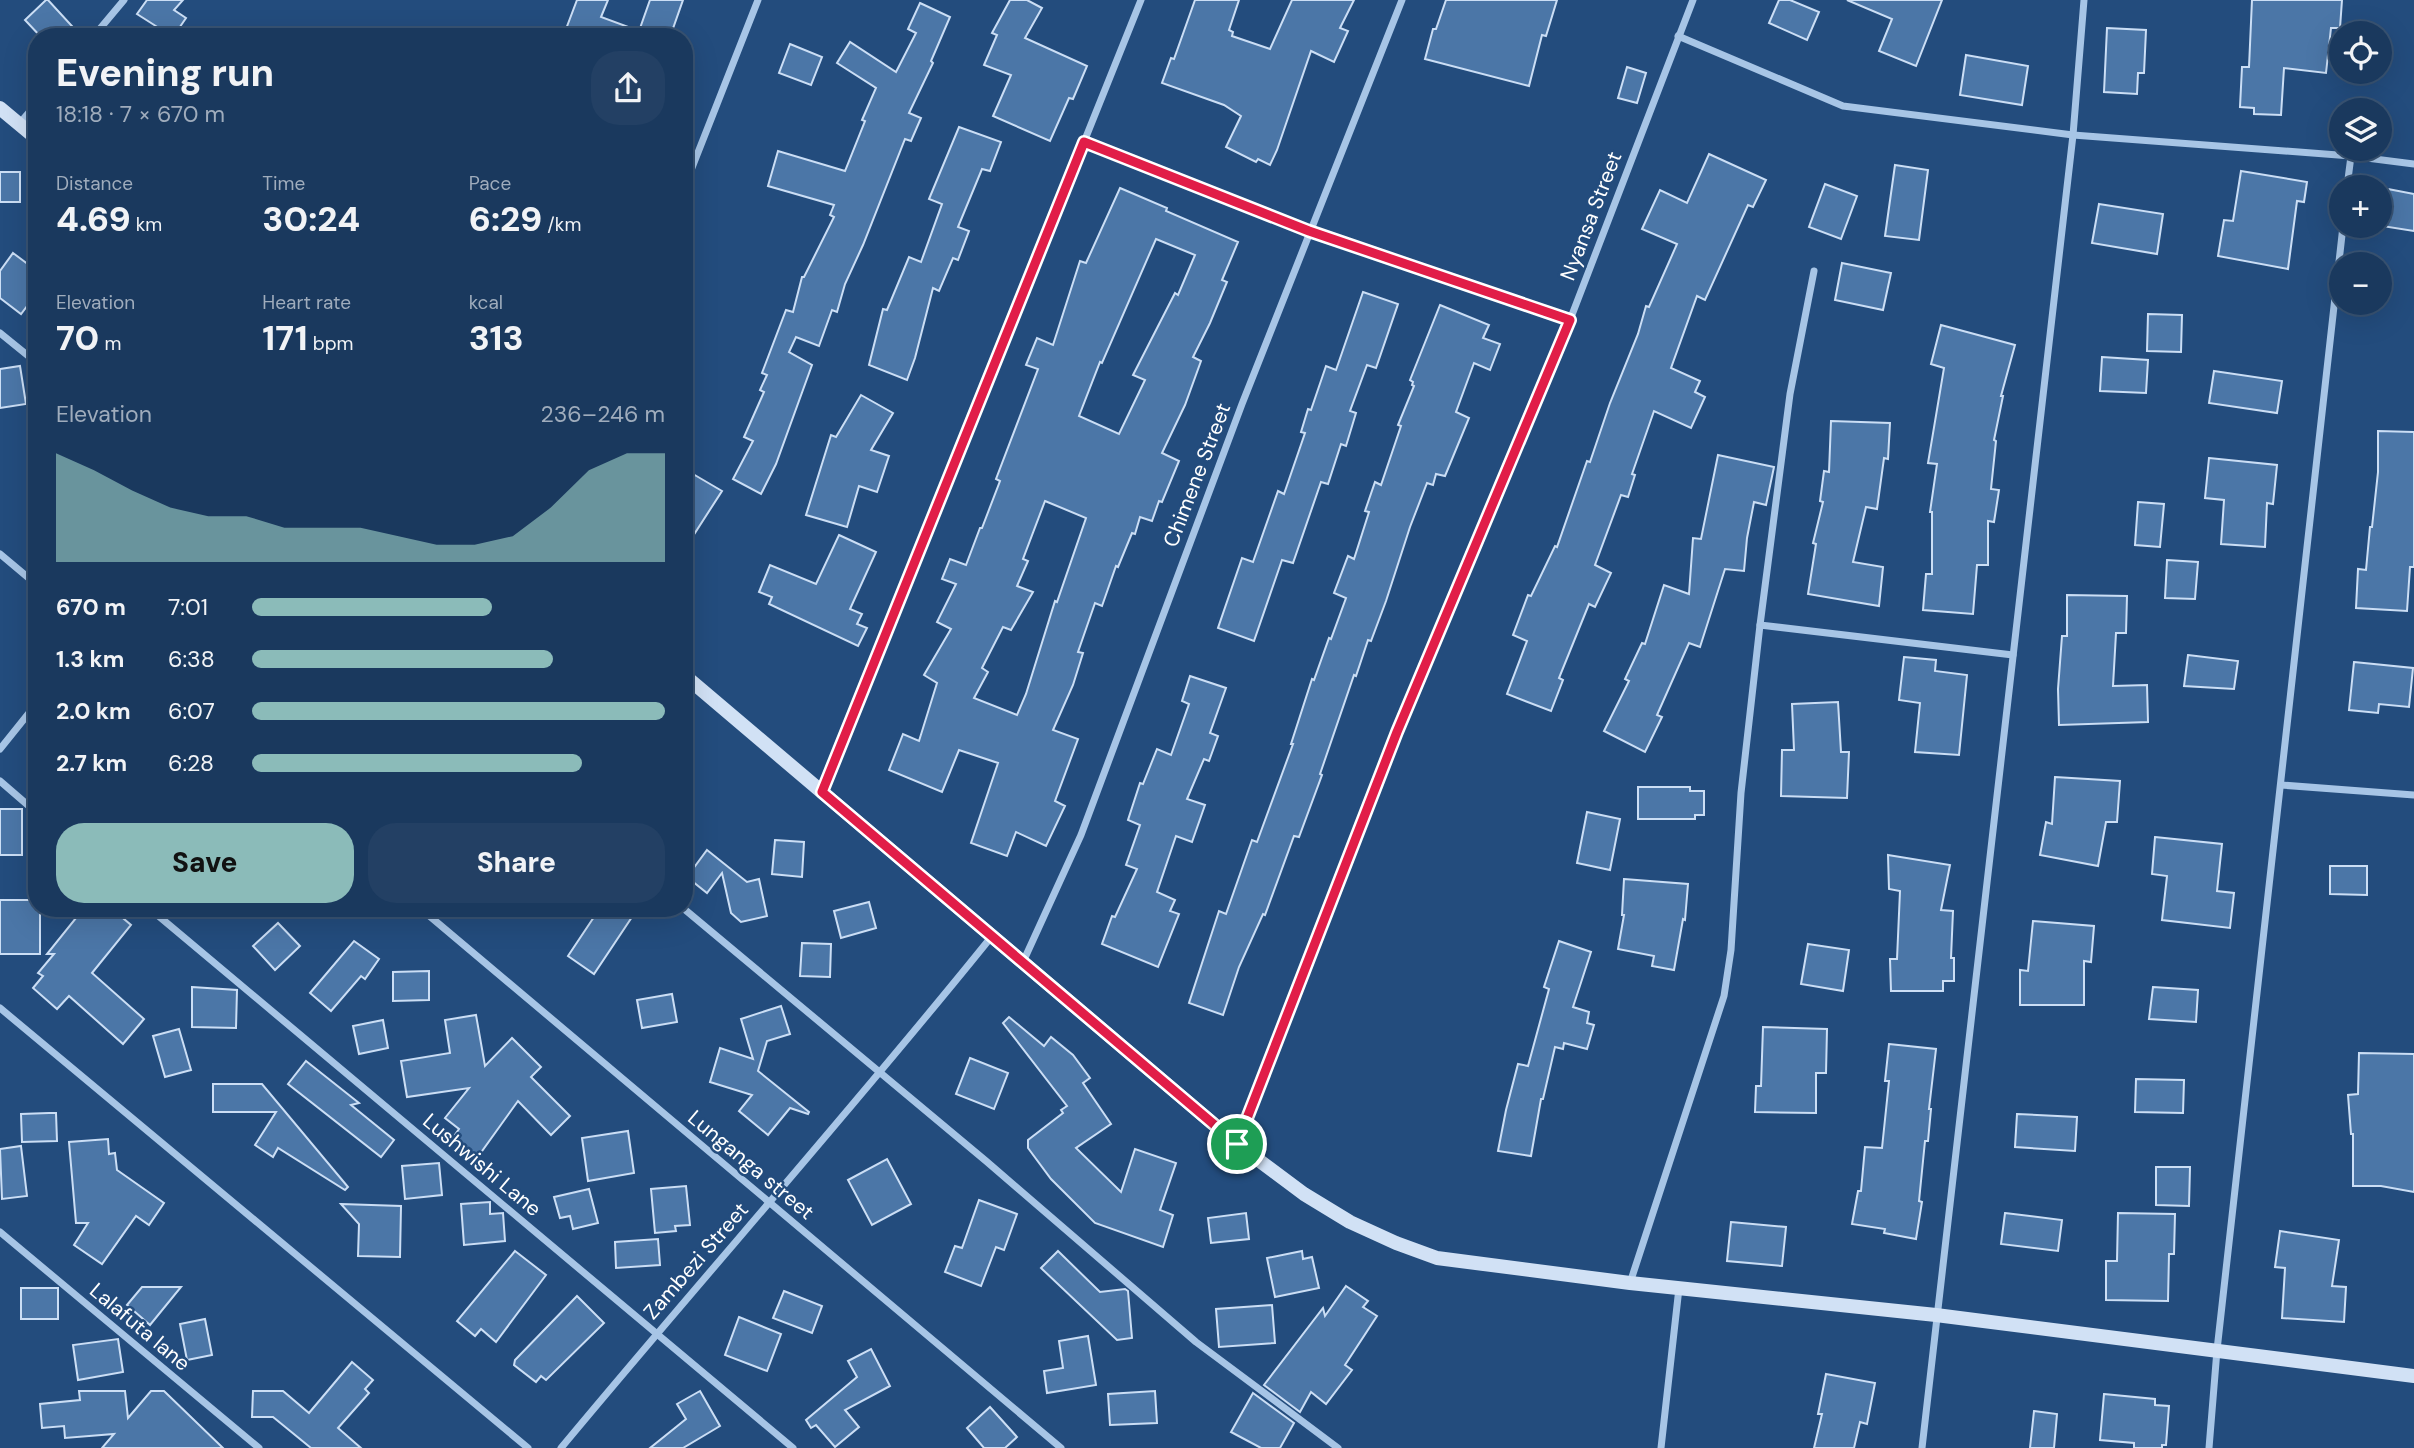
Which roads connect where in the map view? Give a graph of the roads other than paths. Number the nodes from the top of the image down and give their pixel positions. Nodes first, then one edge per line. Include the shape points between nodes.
1 (124, 0) edge
2 (758, 0) edge
3 (1140, 0) edge
4 (1402, 0) edge
5 (1693, 0) edge
6 (2084, 0) edge
7 (101, 28) edge
8 (1678, 36) junction
9 (0, 108) edge
10 (28, 114) edge
11 (19, 124) junction
12 (28, 132) edge
13 (2073, 135) junction
14 (1084, 142) junction
15 (2329, 154) edge
16 (2390, 161) edge
17 (2414, 164) edge
18 (693, 165) edge
19 (1309, 231) junction
20 (2342, 238) edge
21 (1814, 271) dead end
22 (1570, 320) junction
23 (0, 333) edge
24 (28, 356) edge
25 (0, 554) edge
26 (28, 577) edge
27 (1760, 625) junction
28 (2013, 655) junction
29 (693, 683) edge
30 (28, 714) edge
31 (0, 749) edge
32 (0, 781) edge
33 (2281, 785) junction
34 (822, 792) junction
35 (2414, 795) edge
36 (28, 805) edge
37 (693, 916) edge
38 (160, 917) edge
39 (431, 917) edge
40 (993, 936) junction
41 (1023, 962) junction
42 (0, 1009) edge
43 (882, 1073) junction
44 (1237, 1144) junction
45 (769, 1203) junction
46 (0, 1232) edge
47 (1630, 1283) junction
48 (1679, 1288) junction
49 (1937, 1315) junction
50 (657, 1333) junction
51 (2217, 1350) junction
52 (2414, 1376) edge
53 (259, 1448) edge
54 (528, 1448) edge
55 (561, 1448) edge
56 (793, 1448) edge
57 (1061, 1448) edge
58 (1338, 1448) edge
59 (1661, 1448) edge
60 (1922, 1448) edge
61 (2209, 1448) edge

1 - 7 street
2 - 18 street
3 - 14 street
4 - 19 street, Chimene Street
5 - 8 street, Nyansa Street
6 - 13 street
8 - 13 street via 1843,106
8 - 22 street, Nyansa Street
9 - 11 street
10 - 11 street
11 - 12 street
13 - 15 street
13 - 28 street
14 - 19 street
14 - 34 street
16 - 17 street
19 - 22 street
19 - 41 street, Chimene Street via 1081,835
20 - 33 street
21 - 27 street via 1790,394
22 - 44 street, Nyansa Street via 1397,732
23 - 24 street
25 - 26 street
27 - 28 street
27 - 47 street via 1724,996
28 - 49 street
29 - 34 street
30 - 31 street
32 - 36 street
33 - 35 street
33 - 51 street
34 - 40 street
37 - 43 street
38 - 50 street, Lushwishi Lane
39 - 45 street, Lunganga street
40 - 41 street
40 - 43 street, Zambezi Street
41 - 44 street
42 - 54 street
43 - 45 street, Zambezi Street
43 - 58 street via 1196,1342
44 - 47 street via 1350,1222 1437,1258
45 - 50 street, Zambezi Street
45 - 57 street, Lunganga street
46 - 53 street, Lalafuta lane
47 - 48 street
48 - 49 street
48 - 59 street
49 - 51 street
49 - 60 street
50 - 55 street, Zambezi Street
50 - 56 street, Lushwishi Lane
51 - 52 street
51 - 61 street

